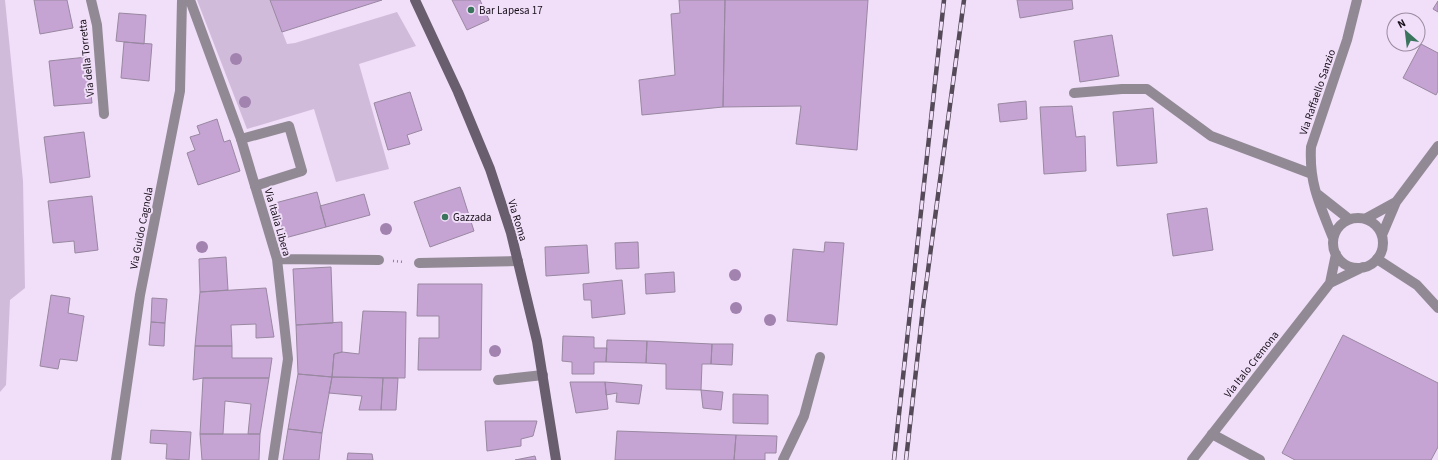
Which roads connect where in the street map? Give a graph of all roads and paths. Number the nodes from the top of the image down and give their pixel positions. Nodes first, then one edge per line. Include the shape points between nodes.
1 (91, 0) edge
2 (182, 0) edge
3 (190, 0) edge
4 (415, 0) edge
5 (1357, 0) edge
6 (1074, 93) dead end
7 (104, 114) dead end
8 (241, 139) junction
9 (1438, 146) edge
10 (1312, 174) junction
11 (255, 186) junction
12 (1315, 192) junction
13 (1396, 202) junction
14 (1365, 219) junction
15 (1349, 220) junction
16 (1382, 236) junction
17 (1334, 238) junction
18 (1336, 254) junction
19 (277, 259) junction
20 (1377, 259) junction
21 (379, 260) joint
22 (518, 261) junction
23 (419, 263) joint
24 (1363, 267) junction
25 (1330, 284) junction
26 (1438, 308) edge
27 (820, 357) dead end
28 (543, 375) junction
29 (498, 380) dead end
30 (1212, 434) junction
31 (116, 460) edge
32 (273, 460) edge
33 (556, 460) edge
34 (783, 460) edge
35 (1192, 460) edge
36 (1260, 460) edge

1 - 7 street, Via della Torretta via 97,25
2 - 31 street, Via Guido Cagnola via 180,91 140,295
3 - 8 street, Via Italia Libera
4 - 22 main road, Via Roma via 490,169
5 - 10 street, Via Raffaello Sanzio via 1347,40 1311,147
6 - 10 street via 1147,89 1211,136
8 - 11 street, Via Italia Libera
8 - 11 street via 289,126 302,171
9 - 13 street
10 - 12 street, Via Raffaello Sanzio
11 - 19 street, Via Italia Libera
12 - 15 street
12 - 17 street, Via Raffaello Sanzio
13 - 14 street
13 - 16 street
14 - 15 street
14 - 16 street via 1379,228
15 - 17 street via 1342,224
16 - 20 street via 1383,244
17 - 18 street
18 - 24 street via 1347,265
18 - 25 street
19 - 21 street
19 - 32 street, Via Italia Libera via 288,358
20 - 24 street
20 - 26 street via 1417,285
21 - 23 path
22 - 23 street
22 - 28 main road, Via Roma
24 - 25 street
25 - 30 street, Via Italo Cremona
27 - 34 street via 804,416
28 - 29 street
28 - 33 main road, Via Roma
30 - 35 street, Via Italo Cremona
30 - 36 street

